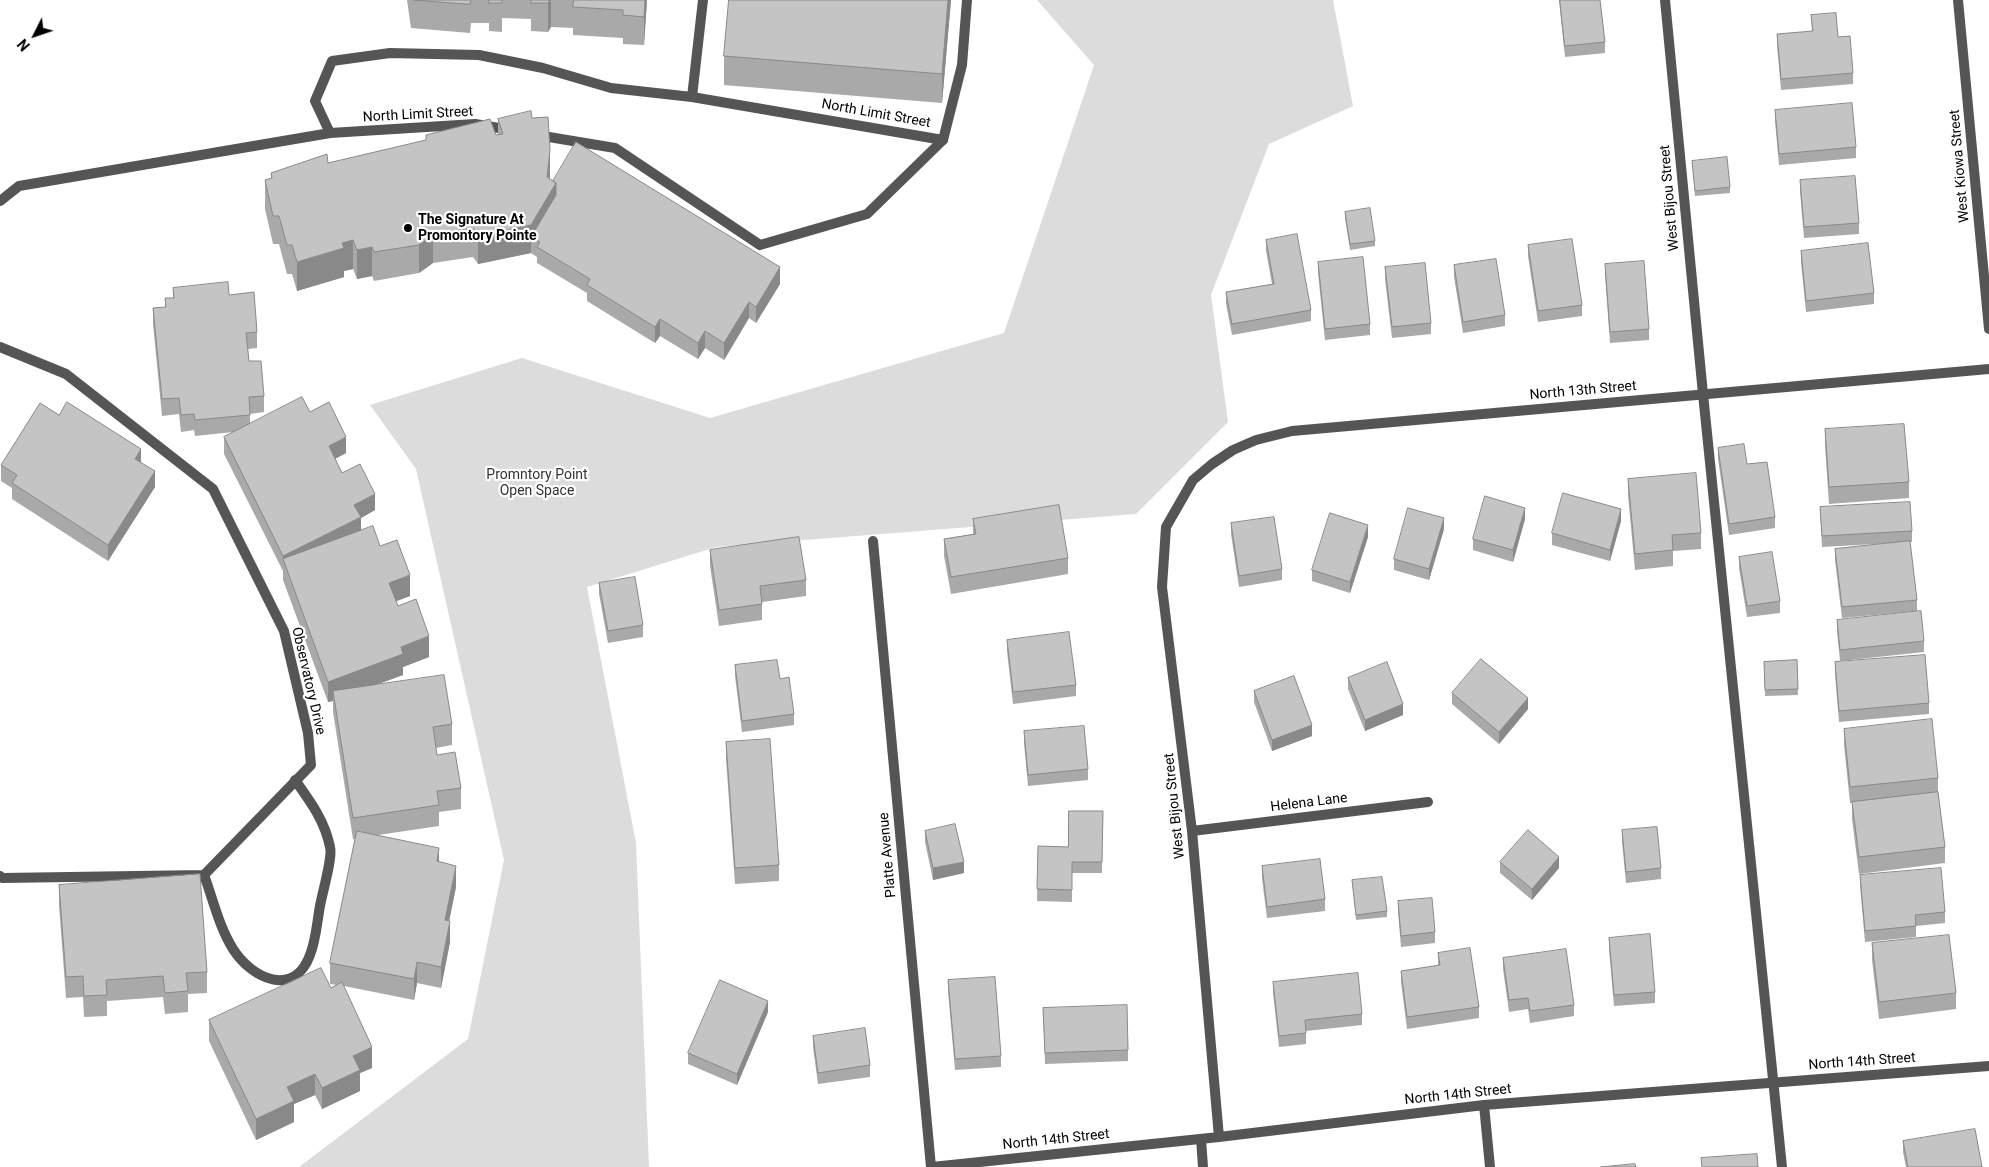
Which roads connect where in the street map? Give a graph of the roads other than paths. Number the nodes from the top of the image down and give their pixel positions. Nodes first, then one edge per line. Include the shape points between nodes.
1 (704, 0) edge
2 (967, 0) edge
3 (1665, 0) edge
4 (1958, 0) edge
5 (692, 97) junction
6 (330, 133) junction
7 (943, 140) junction
8 (0, 201) edge
9 (1989, 329) edge
10 (0, 347) edge
11 (1989, 369) edge
12 (1703, 394) junction
13 (1193, 480) joint
14 (873, 541) dead end
15 (295, 780) junction
16 (1428, 802) dead end
17 (1192, 831) junction
18 (204, 875) junction
19 (0, 876) edge
20 (1989, 1066) edge
21 (1774, 1082) junction
22 (1484, 1105) junction
23 (1219, 1137) junction
24 (1201, 1138) junction
25 (932, 1167) edge
26 (1203, 1167) edge
27 (1490, 1167) edge
28 (1782, 1167) edge

1 - 5 street
2 - 7 street via 962,65
3 - 12 street, West Bijou Street
4 - 9 street, West Kiowa Street
5 - 6 street, North Limit Street via 611,88 543,68 479,55 390,53 332,61 315,100
5 - 7 street, North Limit Street
6 - 7 street, North Limit Street via 475,124 615,148 760,246 867,214
6 - 8 street, North Limit Street via 18,186
10 - 15 street, Observatory Drive via 66,374 213,489 284,632 308,733 311,765
11 - 12 street, North 13th Street
12 - 13 street, North 13th Street via 1292,431 1233,450
12 - 21 street, West Bijou Street
13 - 17 street, West Bijou Street via 1166,527 1162,587
14 - 25 street, Platte Avenue
15 - 18 street, Observatory Drive
15 - 18 street via 317,812 331,849 311,954 300,973 285,980 272,980 256,974 247,966 225,933
16 - 17 street, Helena Lane
17 - 23 street, West Bijou Street
18 - 19 street
20 - 21 street, North 14th Street
21 - 22 street, North 14th Street
21 - 28 street, West Bijou Street
22 - 23 street, North 14th Street
22 - 27 street
23 - 24 street, North 14th Street
24 - 25 street, North 14th Street
24 - 26 street

